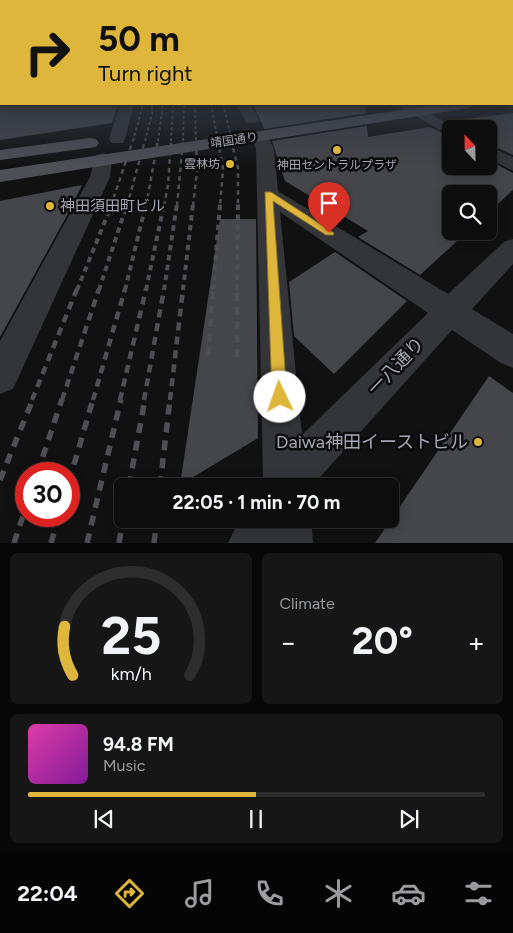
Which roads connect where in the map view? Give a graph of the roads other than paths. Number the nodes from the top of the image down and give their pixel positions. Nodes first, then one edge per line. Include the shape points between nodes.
1 (122, 116) edge
2 (254, 116) edge
3 (361, 116) edge
4 (426, 116) edge
5 (234, 122) dead end
6 (261, 124) junction
7 (442, 125) edge
8 (137, 136) dead end
9 (110, 149) junction
10 (0, 155) edge
11 (498, 157) edge
12 (513, 165) edge
13 (0, 176) edge
14 (268, 194) junction
15 (513, 248) edge
16 (450, 311) junction
17 (513, 352) edge
18 (0, 377) edge
19 (280, 478) edge
20 (299, 478) edge
21 (262, 528) edge
22 (286, 528) edge
23 (253, 543) edge
24 (288, 543) edge

1 - 9 street
2 - 6 street
3 - 6 main road, 靖国通り
4 - 7 street
5 - 6 main road, 靖国通り
6 - 9 main road, 靖国通り
6 - 14 street
8 - 9 main road, 靖国通り
9 - 10 main road, 靖国通り
9 - 13 main road, 靖国通り
9 - 18 street via 100,177
11 - 12 street
14 - 16 street
14 - 19 street
15 - 16 street, 一八通り
16 - 17 street
16 - 20 street, 一八通り
21 - 23 street, 一八通り
22 - 24 street

